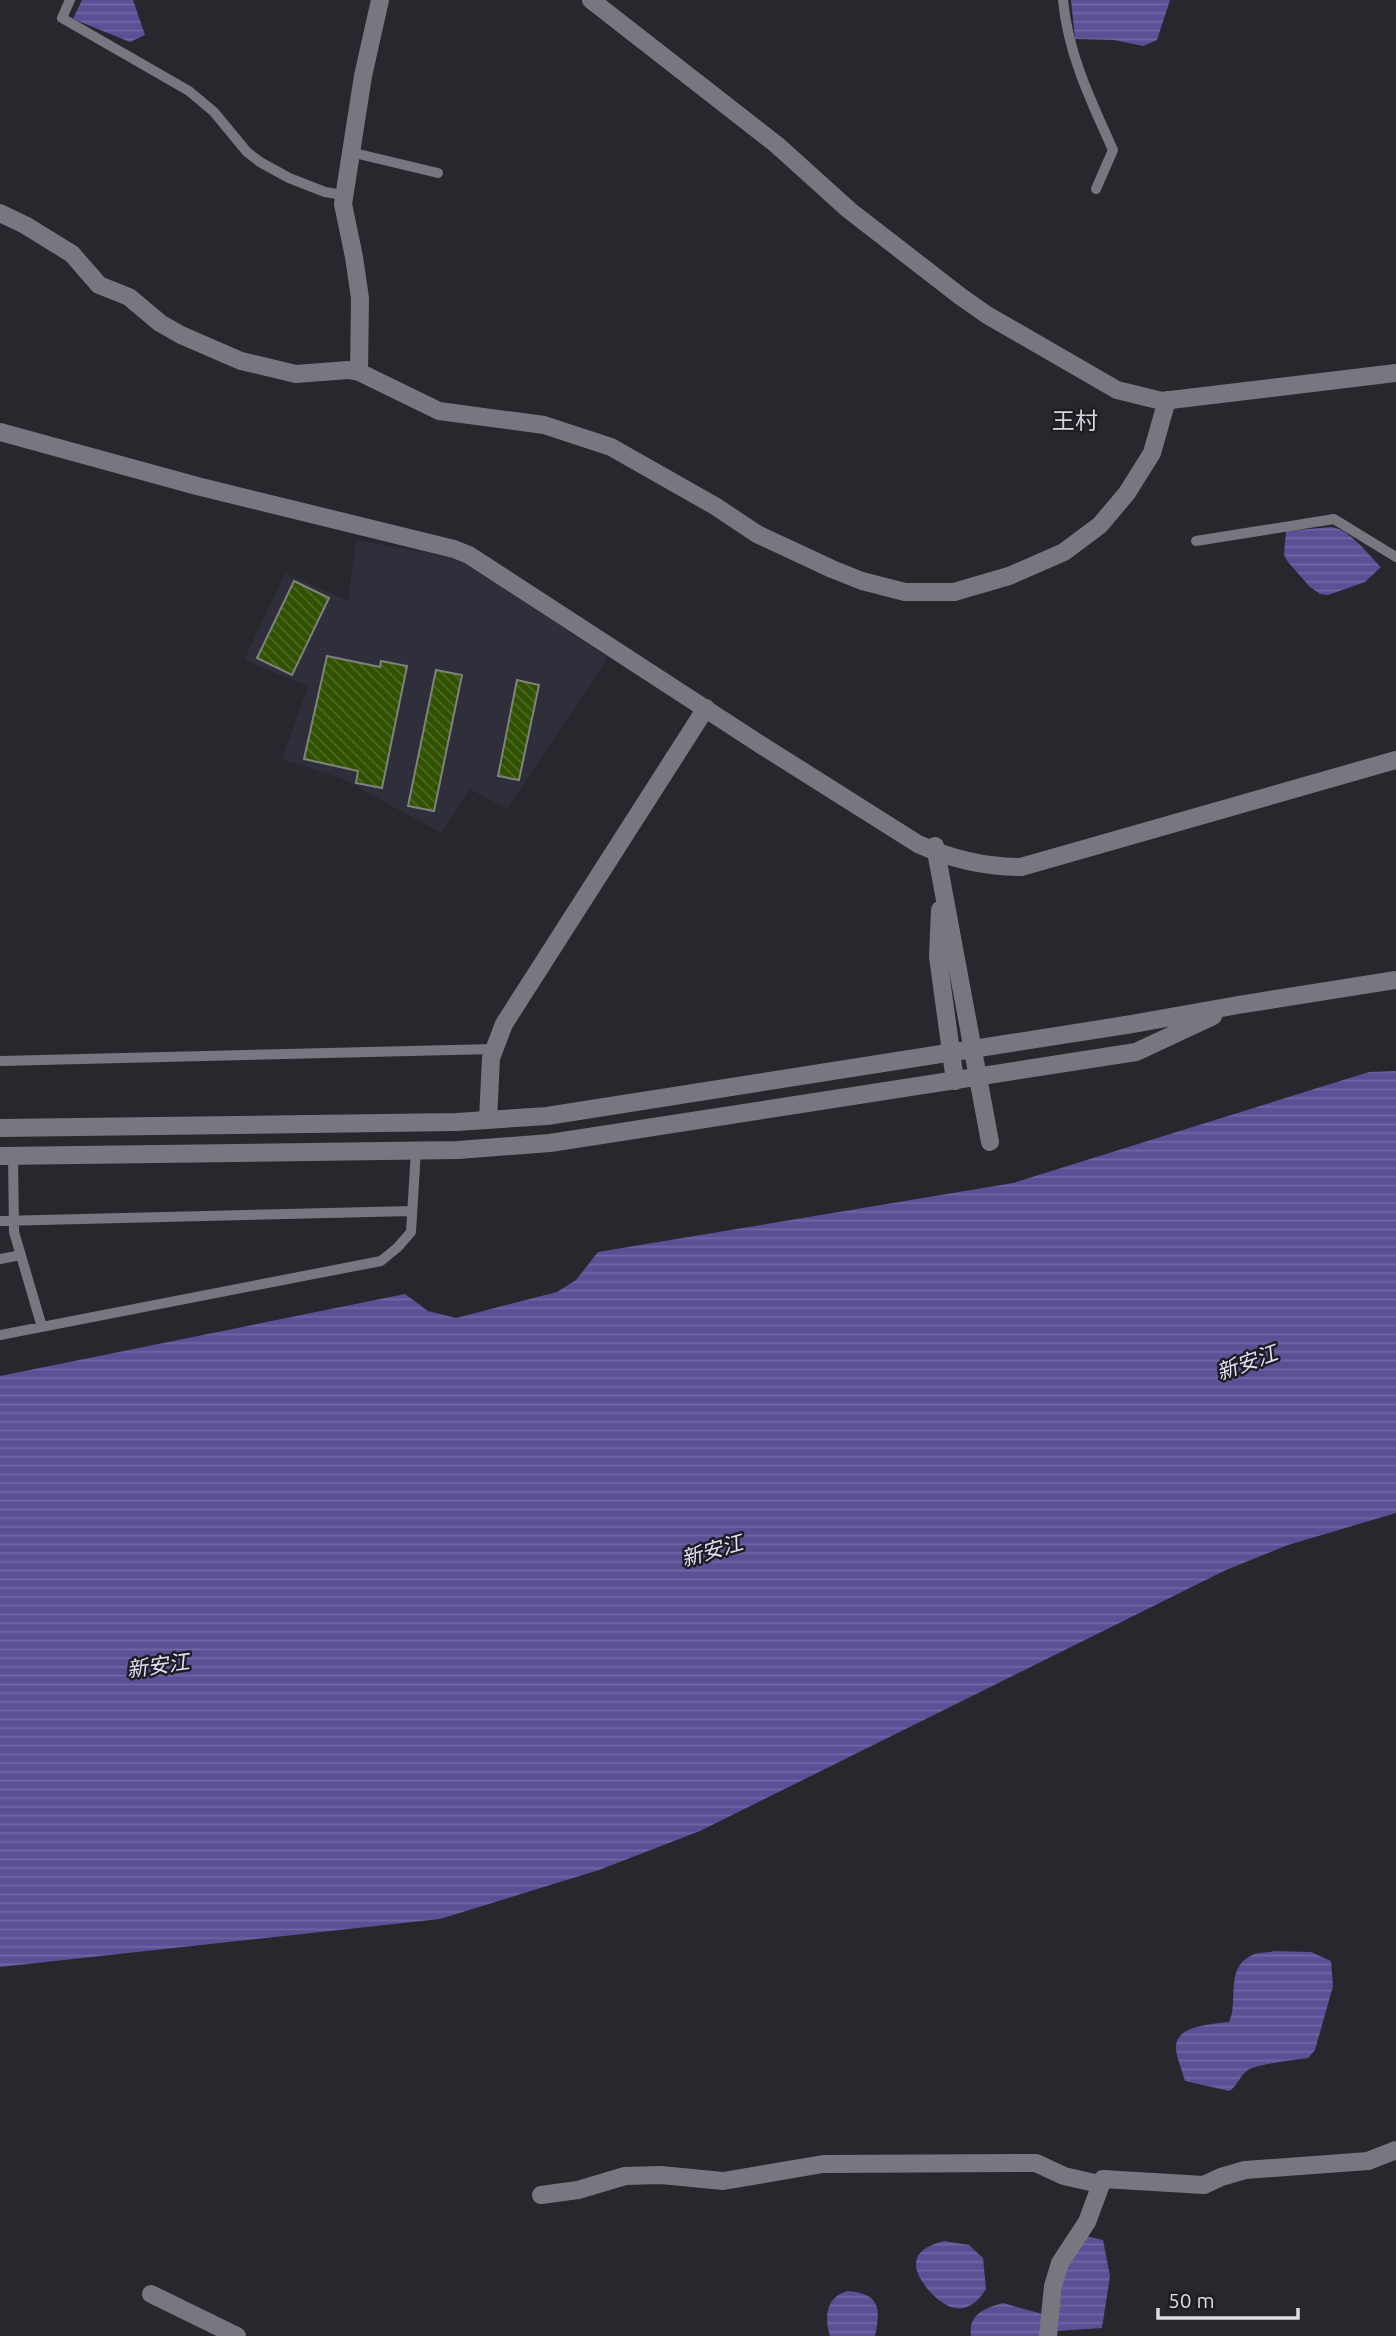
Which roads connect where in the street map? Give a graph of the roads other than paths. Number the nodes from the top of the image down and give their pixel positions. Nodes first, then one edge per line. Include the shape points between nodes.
1 (71, 0) edge
2 (380, 0) edge
3 (591, 0) edge
4 (1063, 0) edge
5 (350, 152) junction
6 (438, 173) dead end
7 (1096, 189) dead end
8 (343, 195) junction
9 (0, 213) edge
10 (359, 372) junction
11 (1396, 373) edge
12 (1167, 400) junction
13 (0, 432) edge
14 (1196, 541) dead end
15 (1396, 557) edge
16 (706, 708) junction
17 (1396, 760) edge
18 (940, 850) junction
19 (1396, 980) edge
20 (1238, 1004) junction
21 (494, 1049) junction
22 (951, 1053) junction
23 (0, 1061) edge
24 (955, 1081) junction
25 (488, 1120) junction
26 (0, 1128) edge
27 (990, 1142) dead end
28 (416, 1150) junction
29 (6, 1156) edge
30 (412, 1211) junction
31 (0, 1221) edge
32 (14, 1221) junction
33 (21, 1255) junction
34 (0, 1259) edge
35 (42, 1327) junction
36 (0, 1335) edge
37 (1396, 2150) edge
38 (1099, 2184) junction
39 (541, 2195) dead end
40 (151, 2294) dead end
41 (237, 2336) edge
42 (1048, 2336) edge

1 - 8 lane via 62,18 189,91 260,162 289,178
2 - 5 street
3 - 12 street via 986,315 1117,390
4 - 7 lane via 1082,81 1113,150
5 - 6 lane
5 - 8 street
8 - 10 street via 360,298
9 - 10 street via 72,254 99,285 129,296 160,323 217,351 288,373
10 - 12 street via 439,411 544,425 611,447 757,534 862,581 905,592 954,592 1009,576 1064,552 1100,525 1127,493 1152,453
11 - 12 street
13 - 16 street via 453,549 483,562
14 - 15 lane via 1335,519
16 - 18 street via 918,844
16 - 21 street via 504,1024
17 - 18 street via 1021,867 986,865
18 - 22 street via 937,957
18 - 27 street
19 - 20 street
20 - 22 street
20 - 24 street via 1136,1052
21 - 23 lane
21 - 25 street
22 - 24 street
22 - 25 street via 586,1111
24 - 28 street via 589,1139
25 - 26 street
28 - 29 street
28 - 30 lane
29 - 32 lane
30 - 32 lane
30 - 35 lane via 411,1232 382,1261
31 - 32 lane
32 - 33 lane
33 - 34 lane
33 - 35 lane
35 - 36 lane
37 - 38 street via 1368,2161 1245,2170 1204,2185 1109,2177
38 - 39 street via 1036,2163 823,2164 723,2181 625,2176
38 - 42 street via 1087,2222 1060,2263
40 - 41 street

